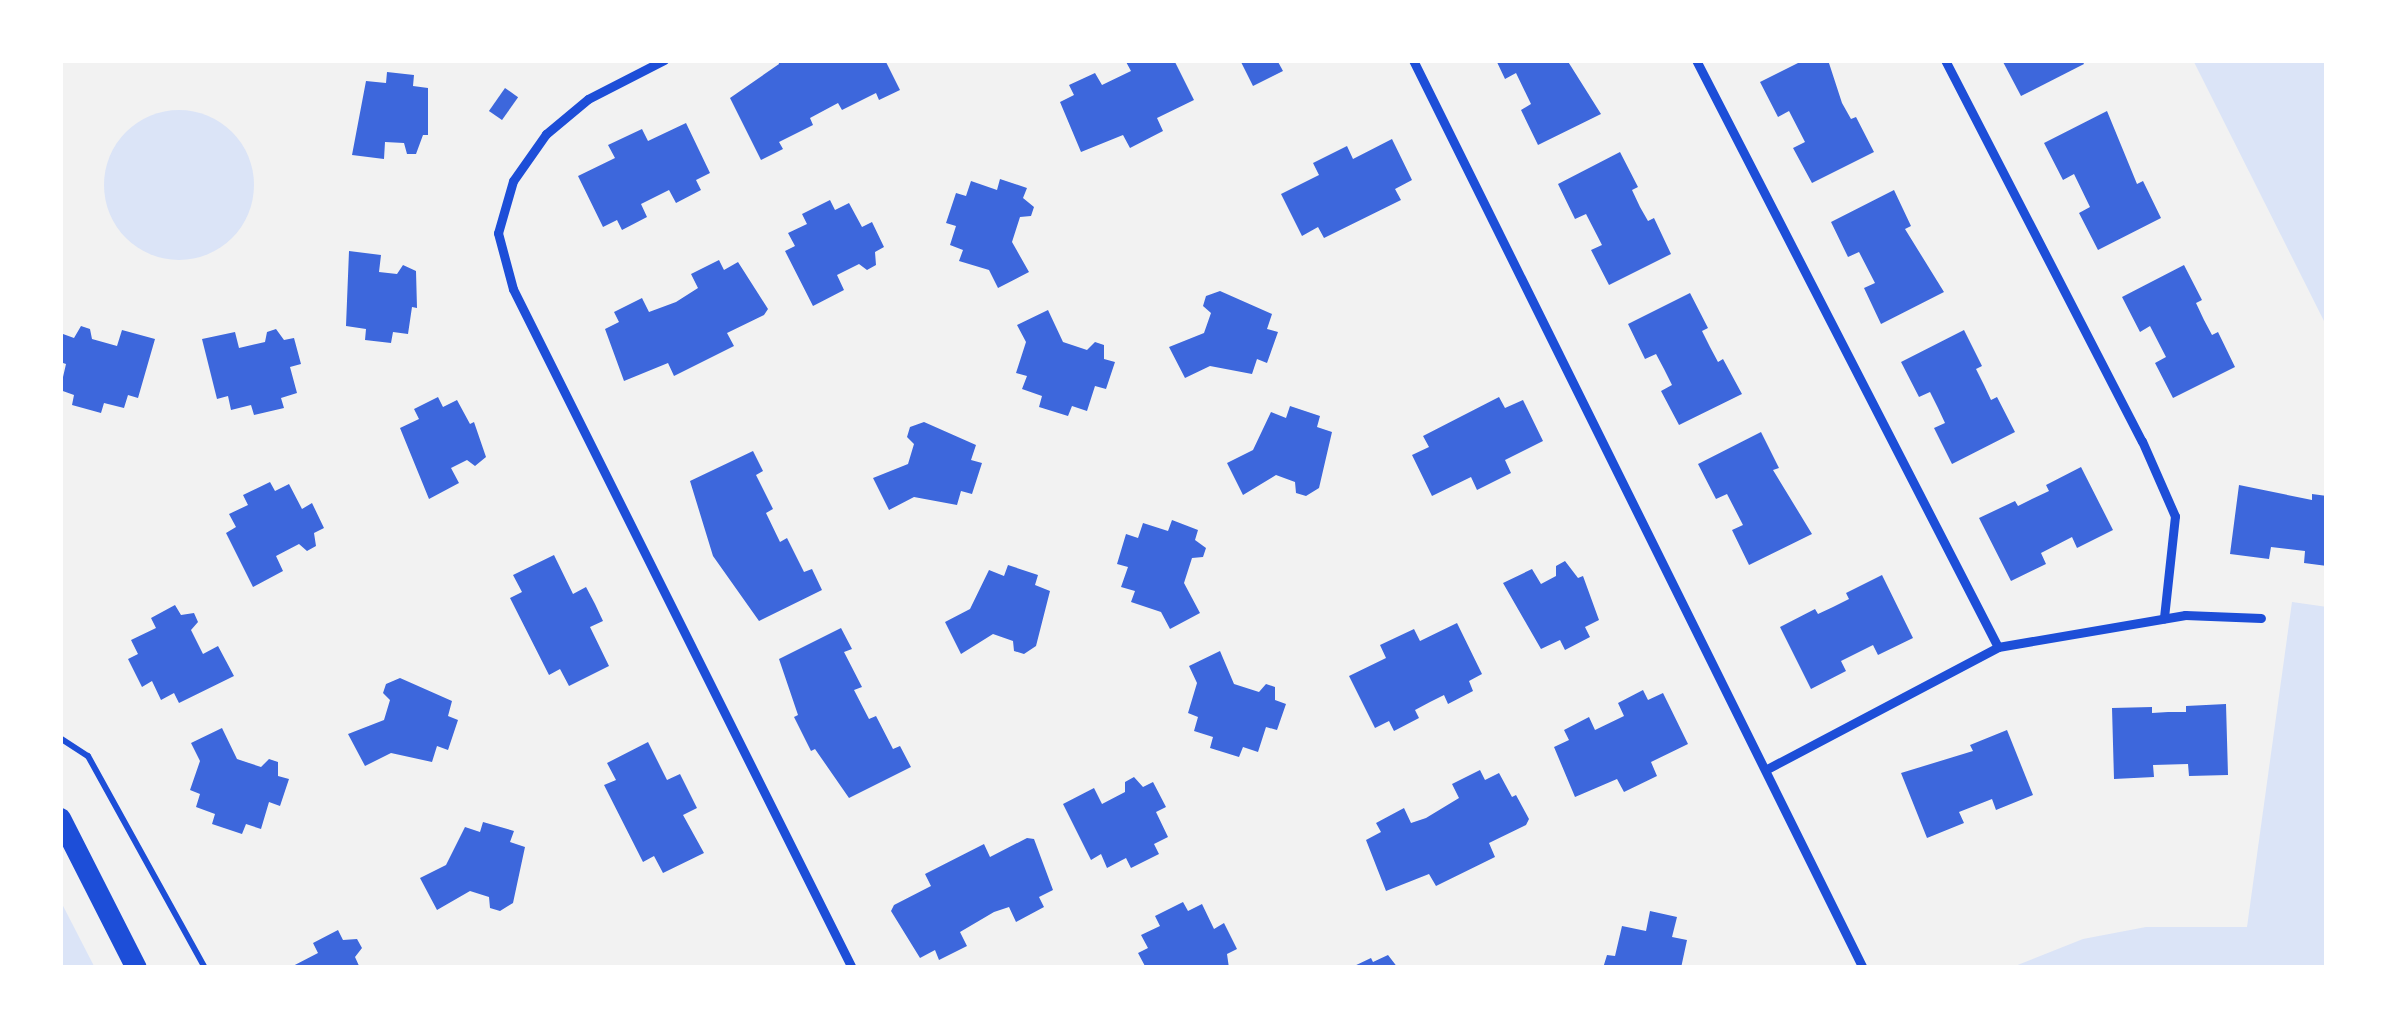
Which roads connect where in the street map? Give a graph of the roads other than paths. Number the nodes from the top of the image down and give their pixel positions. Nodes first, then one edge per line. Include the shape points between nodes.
1 (664, 60) edge
2 (1413, 60) edge
3 (1696, 60) edge
4 (1945, 60) edge
5 (2164, 618) junction
6 (2261, 618) dead end
7 (1998, 647) junction
8 (1767, 769) junction
9 (60, 818) edge
10 (136, 968) edge
11 (853, 968) edge
12 (1863, 968) edge

1 - 11 lane via 588,99 546,134 513,181 498,233 513,289
2 - 8 lane
3 - 7 lane
4 - 5 lane via 2175,516
5 - 6 lane
5 - 7 lane
7 - 8 lane
8 - 12 lane
9 - 10 street

